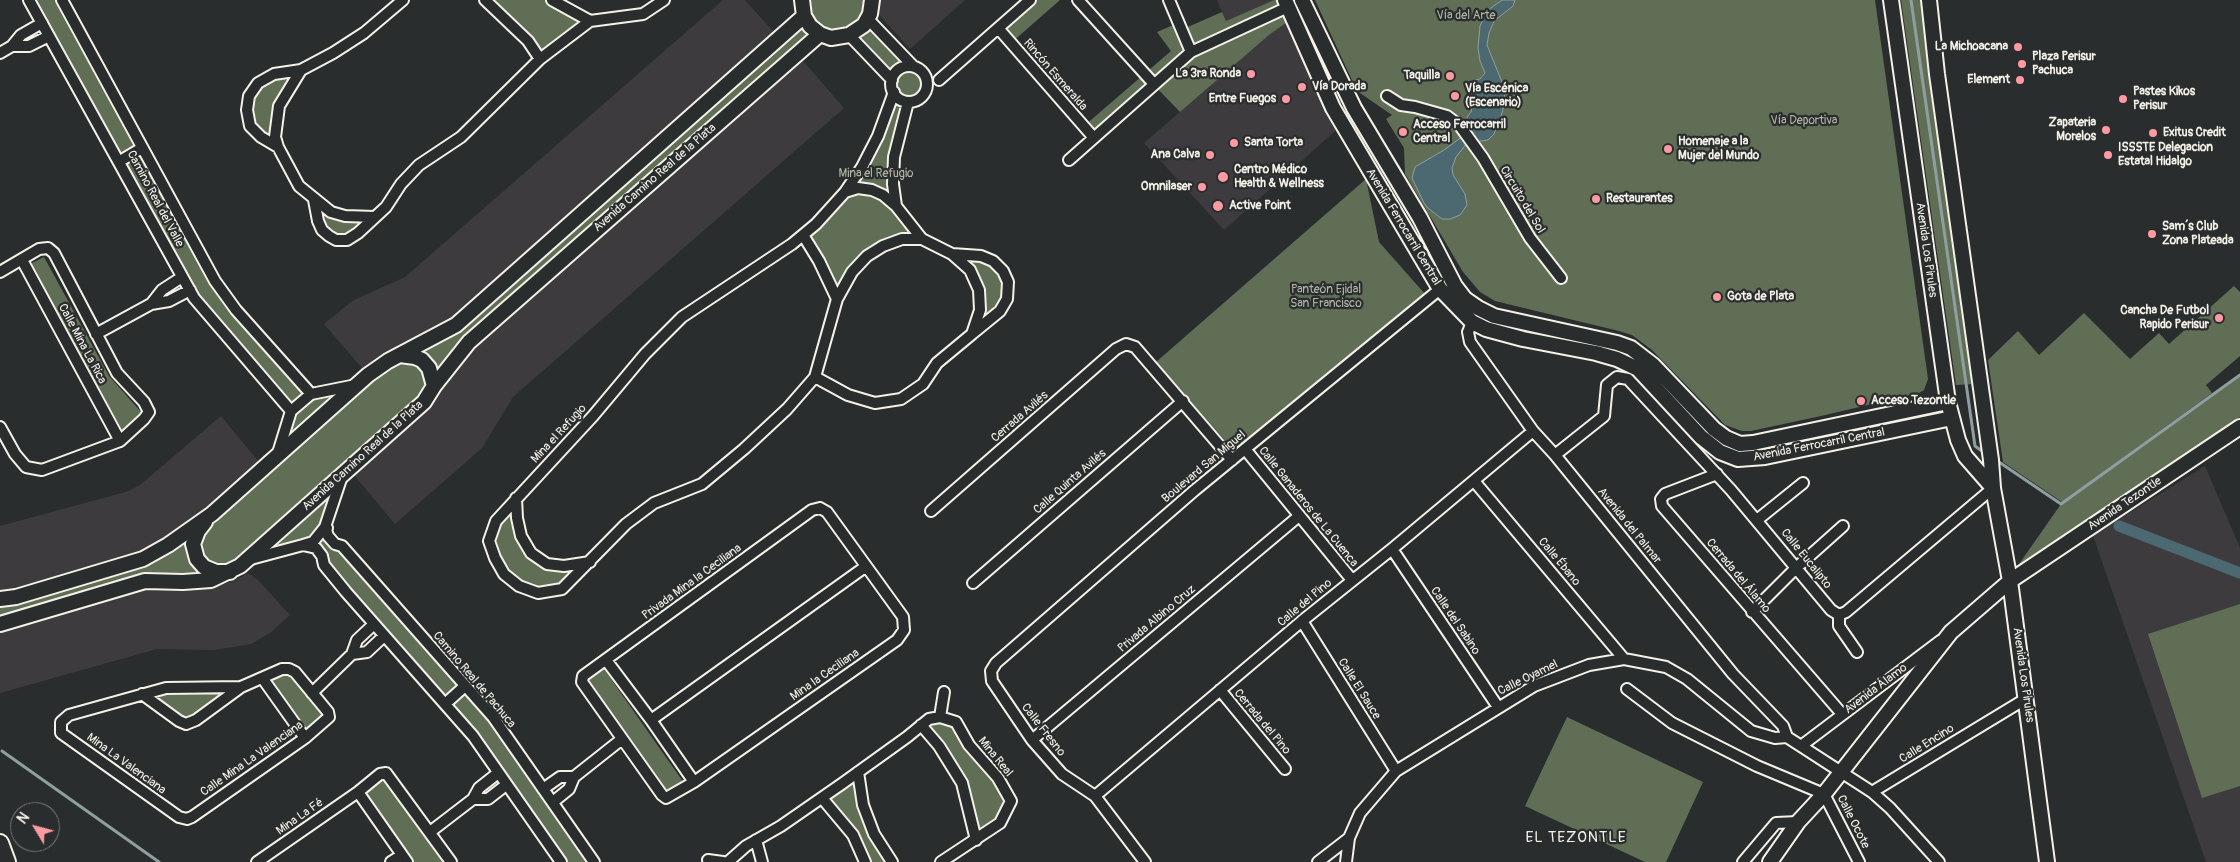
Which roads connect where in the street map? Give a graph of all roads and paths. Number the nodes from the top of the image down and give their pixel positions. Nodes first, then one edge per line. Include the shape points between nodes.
1 (29, 0) edge
2 (62, 0) edge
3 (403, 0) edge
4 (484, 0) edge
5 (552, 0) edge
6 (664, 0) edge
7 (802, 0) edge
8 (872, 0) edge
9 (1030, 0) edge
10 (1078, 0) edge
11 (1169, 0) edge
12 (1302, 0) edge
13 (1891, 0) edge
14 (1929, 0) edge
15 (1286, 3) edge
16 (804, 16) junction
17 (868, 19) junction
18 (590, 20) junction
19 (42, 23) junction
20 (998, 28) junction
21 (820, 34) junction
22 (49, 36) junction
23 (850, 36) junction
24 (12, 46) junction
25 (1191, 52) junction
26 (0, 53) edge
27 (540, 60) junction
28 (913, 66) junction
29 (300, 70) junction
30 (892, 80) junction
31 (939, 80) dead end
32 (1154, 84) junction
33 (894, 92) junction
34 (1387, 96) dead end
35 (908, 102) junction
36 (1094, 138) junction
37 (278, 147) junction
38 (142, 148) junction
39 (1069, 160) dead end
40 (120, 161) junction
41 (845, 192) junction
42 (314, 200) junction
43 (896, 206) junction
44 (375, 217) junction
45 (802, 235) junction
46 (922, 239) junction
47 (952, 254) junction
48 (22, 260) junction
49 (0, 272) edge
50 (182, 276) junction
51 (1561, 278) dead end
52 (190, 290) junction
53 (1440, 290) junction
54 (837, 299) junction
55 (151, 304) junction
56 (1472, 322) junction
57 (1543, 327) junction
58 (96, 334) junction
59 (972, 334) junction
60 (1540, 343) junction
61 (400, 355) junction
62 (815, 377) junction
63 (357, 384) junction
64 (434, 386) junction
65 (309, 392) junction
66 (1183, 401) junction
67 (1948, 402) junction
68 (289, 410) junction
69 (1952, 418) junction
70 (0, 427) edge
71 (2240, 427) edge
72 (1533, 431) junction
73 (120, 440) junction
74 (1245, 449) junction
75 (278, 453) junction
76 (1555, 455) junction
77 (1232, 460) junction
78 (343, 474) junction
79 (1717, 474) junction
80 (1474, 481) junction
81 (1803, 483) dead end
82 (1993, 488) junction
83 (516, 498) junction
84 (820, 508) joint
85 (931, 511) dead end
86 (212, 514) junction
87 (1299, 516) junction
88 (1757, 520) junction
89 (1843, 526) dead end
90 (325, 527) junction
91 (303, 546) junction
92 (1392, 549) junction
93 (247, 560) junction
94 (590, 562) junction
95 (865, 567) junction
96 (1796, 568) junction
97 (230, 572) junction
98 (1352, 580) junction
99 (2010, 581) junction
100 (973, 583) dead end
101 (0, 600) edge
102 (1752, 612) junction
103 (1839, 615) junction
104 (1302, 621) junction
105 (0, 624) edge
106 (374, 624) junction
107 (1951, 632) junction
108 (384, 636) junction
109 (1856, 652) dead end
110 (352, 654) junction
111 (1624, 659) junction
112 (606, 660) junction
113 (991, 671) joint
114 (582, 678) joint
115 (264, 679) junction
116 (465, 686) junction
117 (241, 687) junction
118 (1627, 689) dead end
119 (1220, 690) junction
120 (944, 692) dead end
121 (312, 693) junction
122 (142, 694) junction
123 (2026, 698) junction
124 (445, 704) junction
125 (1498, 707) junction
126 (1842, 714) junction
127 (940, 717) junction
128 (652, 720) junction
129 (921, 725) junction
130 (1787, 737) junction
131 (305, 738) junction
132 (622, 739) junction
133 (1032, 740) junction
134 (1801, 746) junction
135 (1284, 769) dead end
136 (1396, 771) junction
137 (858, 772) junction
138 (1841, 772) junction
139 (498, 773) junction
140 (574, 777) junction
141 (694, 782) junction
142 (506, 785) junction
143 (543, 789) junction
144 (358, 792) junction
145 (1872, 792) junction
146 (1824, 794) junction
147 (1095, 796) junction
148 (822, 798) junction
149 (473, 799) junction
150 (552, 802) junction
151 (186, 819) joint
152 (1798, 822) junction
153 (430, 832) junction
154 (1349, 838) junction
155 (756, 840) junction
156 (976, 840) junction
157 (0, 842) edge
158 (405, 858) edge
159 (708, 860) dead end
160 (7, 862) edge
161 (257, 862) edge
162 (392, 862) edge
163 (451, 862) edge
164 (562, 862) edge
165 (594, 862) edge
166 (723, 862) edge
167 (728, 862) edge
168 (762, 862) edge
169 (866, 862) edge
170 (892, 862) edge
171 (941, 862) edge
172 (1145, 862) edge
173 (1318, 862) edge
174 (1346, 862) edge
175 (1743, 862) edge
176 (1770, 862) edge
177 (1860, 862) edge
178 (1939, 862) edge
179 (2047, 862) edge

1 - 19 street, Camino Real del Valle
2 - 38 street, Camino Real del Valle
3 - 29 street via 364,34
4 - 27 street via 528,41
5 - 18 street
6 - 18 street via 643,14
7 - 16 street
8 - 17 street
9 - 20 street
10 - 32 street
11 - 25 street
12 - 57 street, Avenida Ferrocarril Central via 1354,108 1420,218 1455,286 1465,299 1494,316
13 - 67 street, Avenida Los Pirules
14 - 82 street, Avenida Los Pirules
15 - 25 street
15 - 53 street, Avenida Ferrocarril Central via 1333,108
16 - 21 street
16 - 61 street, Avenida Camino Real de la Plata via 456,325
17 - 23 street
17 - 28 street
18 - 27 street
19 - 22 street, Camino Real del Valle
19 - 24 street via 22,35
20 - 31 street
20 - 36 street, Rincón Esmeralda
21 - 23 street via 831,38
21 - 64 street, Avenida Camino Real de la Plata via 469,342
22 - 24 street via 29,46
22 - 40 street, Camino Real del Valle
23 - 30 street
24 - 26 street
25 - 32 street
27 - 44 street via 461,137 419,165
28 - 30 street via 902,67
28 - 35 street via 923,72 926,89 919,98
29 - 37 street via 279,106
29 - 37 street via 274,74 258,83 249,96 250,126
30 - 33 street
32 - 36 street
33 - 35 street
33 - 41 street, Mina el Refugio via 878,136
34 - 51 street, Circuito del Sol via 1401,105 1447,116 1460,126 1483,158 1530,238
35 - 43 street via 894,157
36 - 39 street
37 - 42 street via 299,186
38 - 40 street
38 - 65 street, Camino Real del Valle via 215,281 236,310
40 - 50 street, Camino Real del Valle
41 - 43 street via 858,188 872,190
41 - 45 street, Mina el Refugio
42 - 44 street via 331,212 345,216
42 - 44 street via 322,230 336,240 347,240
43 - 46 street
45 - 54 street
45 - 83 street, Mina el Refugio via 682,317
46 - 47 street
46 - 54 street, Mina el Refugio via 902,239 867,256 852,272
47 - 59 street via 970,270 979,290 980,310
47 - 59 street via 982,256 993,261 1008,282 1006,299 1000,311
48 - 49 street, Calle Mina La Rica
48 - 58 street, Calle Mina La Rica via 39,249 48,248 54,253
48 - 73 street, Calle Mina La Rica
50 - 52 street, Camino Real del Valle
50 - 55 street, Calle Mina La Rica via 162,290
52 - 55 street, Calle Mina La Rica via 169,302
52 - 68 street, Camino Real del Valle via 205,313
53 - 56 street, Avenida Ferrocarril Central
53 - 74 street, Boulevard San Miguel
54 - 62 street, Mina el Refugio
55 - 58 street, Calle Mina La Rica
56 - 60 street, Avenida Ferrocarril Central via 1486,330
56 - 72 street, Avenida del Palmar via 1468,332 1470,342
57 - 60 street
57 - 67 street, Avenida Ferrocarril Central via 1631,348 1652,365 1714,429 1740,444
58 - 73 street, Calle Mina La Rica via 117,373 149,412
59 - 62 street via 937,363 923,384 901,399 875,403 848,395
60 - 69 street, Avenida Ferrocarril Central via 1596,353 1638,370 1701,437 1720,452 1738,459 1764,457
61 - 63 street, Avenida Camino Real de la Plata
61 - 64 street via 422,360 430,368
62 - 94 street, Mina el Refugio via 787,409 702,484 647,508 626,524
63 - 65 street
63 - 75 street, Avenida Camino Real de la Plata
64 - 78 street, Avenida Camino Real de la Plata via 424,402
65 - 68 street
66 - 77 street
66 - 85 street, Cerrada Avilés via 1135,347 1126,344 1116,349
66 - 100 street, Calle Quinta Avilés
67 - 69 street, Avenida Los Pirules
68 - 75 street
69 - 82 street, Avenida Los Pirules via 1965,456
70 - 73 street, Calle Mina La Rica via 26,467 42,470
71 - 99 street, Avenida Tezontle
72 - 76 street, Avenida del Palmar
72 - 80 street, Calle del Pino
74 - 77 street, Boulevard San Miguel
74 - 87 street, Calle Ganaderos de La Cuenca
75 - 86 street, Avenida Camino Real de la Plata
76 - 79 street, Calle Eucalipto via 1604,416 1607,385 1617,377 1628,378
76 - 130 street, Avenida del Palmar via 1733,674 1783,726
77 - 113 street, Boulevard San Miguel via 996,663
78 - 90 street
78 - 93 street, Avenida Camino Real de la Plata
79 - 88 street, Calle Eucalipto
79 - 102 street, Cerrada del Álamo via 1665,494 1661,499 1662,506
80 - 92 street, Calle del Pino
80 - 111 street, Calle Ébano
81 - 88 street
82 - 99 street, Avenida Los Pirules
82 - 103 street
83 - 94 street via 521,536 531,553 547,564 564,566
83 - 94 street, Mina el Refugio via 496,521 490,541 494,558 504,574 519,586 538,593 562,589
84 - 95 street, Mina la Ceciliana via 827,512
84 - 112 street, Privada Mina la Ceciliana via 812,510
86 - 97 street via 198,531 193,544 197,559 204,568
86 - 101 street, Avenida Camino Real de la Plata via 142,559
87 - 98 street, Calle Ganaderos de La Cuenca
87 - 133 street, Privada Albino Cruz
88 - 96 street, Calle Eucalipto
89 - 96 street
90 - 91 street via 313,542
90 - 116 street, Camino Real de Pachuca
91 - 93 street
91 - 106 street via 324,565
92 - 98 street, Calle del Pino
92 - 125 street, Calle del Sabino
93 - 97 street, Avenida Camino Real de la Plata
95 - 128 street
95 - 141 street, Mina la Ceciliana via 903,617 904,630 897,640
96 - 102 street
96 - 103 street, Calle Eucalipto via 1831,610
97 - 105 street, Avenida Camino Real de la Plata via 211,580 144,581
98 - 104 street, Calle del Pino
99 - 107 street, Avenida Álamo
99 - 123 street, Avenida Los Pirules
102 - 126 street, Cerrada del Álamo
103 - 109 street via 1839,626
104 - 119 street, Calle del Pino
104 - 136 street, Calle El Sauce
106 - 108 street
106 - 110 street via 357,640
107 - 126 street, Avenida Álamo
107 - 138 street, Avenida Álamo
108 - 110 street via 367,652
108 - 124 street
110 - 121 street
111 - 125 street, Calle Oyamel via 1589,665 1560,675
111 - 130 street, Calle Oyamel via 1666,667 1687,679 1750,731 1775,738
112 - 114 street, Privada Mina la Ceciliana
112 - 128 street
113 - 133 street, Calle Fresno via 992,680
114 - 132 street, Mina la Ceciliana
115 - 117 street
115 - 121 street via 288,669 295,672
115 - 131 street
116 - 124 street
116 - 143 street, Camino Real de Pachuca via 493,717
117 - 122 street via 166,688
117 - 122 street via 186,724
118 - 146 street via 1672,723 1758,766
119 - 135 street, Cerrada del Pino
119 - 147 street, Calle del Pino
120 - 127 street
121 - 131 street, Calle Mina La Valenciana via 329,717
122 - 151 street, Mina La Valenciana via 70,715 61,722 61,733 178,817
123 - 145 street, Calle Encino
123 - 179 street, Avenida Los Pirules
124 - 139 street via 473,736
125 - 136 street, Calle Oyamel
126 - 134 street, Avenida Álamo
127 - 129 street via 928,719
127 - 156 street, Mina Real via 956,722 969,745 998,778 1011,800 1000,823
128 - 141 street
129 - 137 street
129 - 156 street via 939,746 962,783
130 - 134 street
131 - 151 street, Calle Mina La Valenciana
132 - 140 street
132 - 141 street, Mina la Ceciliana via 666,798
133 - 147 street, Calle Fresno via 1062,774
134 - 138 street
136 - 154 street, Calle Oyamel via 1360,813
137 - 148 street
137 - 170 street via 863,805 871,827
138 - 145 street
138 - 146 street, Avenida Álamo
139 - 142 street
139 - 149 street via 479,788
140 - 143 street via 560,777
140 - 150 street via 569,789
142 - 149 street via 488,799
142 - 164 street
143 - 150 street, Camino Real de Pachuca
144 - 153 street, Mina La Fé via 380,774 386,774
144 - 158 street
144 - 161 street, Mina La Fé
145 - 178 street
146 - 152 street, Avenida Álamo
146 - 177 street, Calle Ocote
147 - 172 street, Calle Fresno
148 - 155 street
148 - 169 street via 853,835
149 - 153 street
150 - 165 street, Camino Real de Pachuca
152 - 175 street via 1776,823
152 - 176 street, Avenida Álamo
153 - 163 street, Mina La Fé
154 - 173 street, Calle Oyamel
154 - 174 street
155 - 167 street
155 - 168 street
156 - 171 street, Mina Real
157 - 160 main road
158 - 162 street
159 - 166 street

